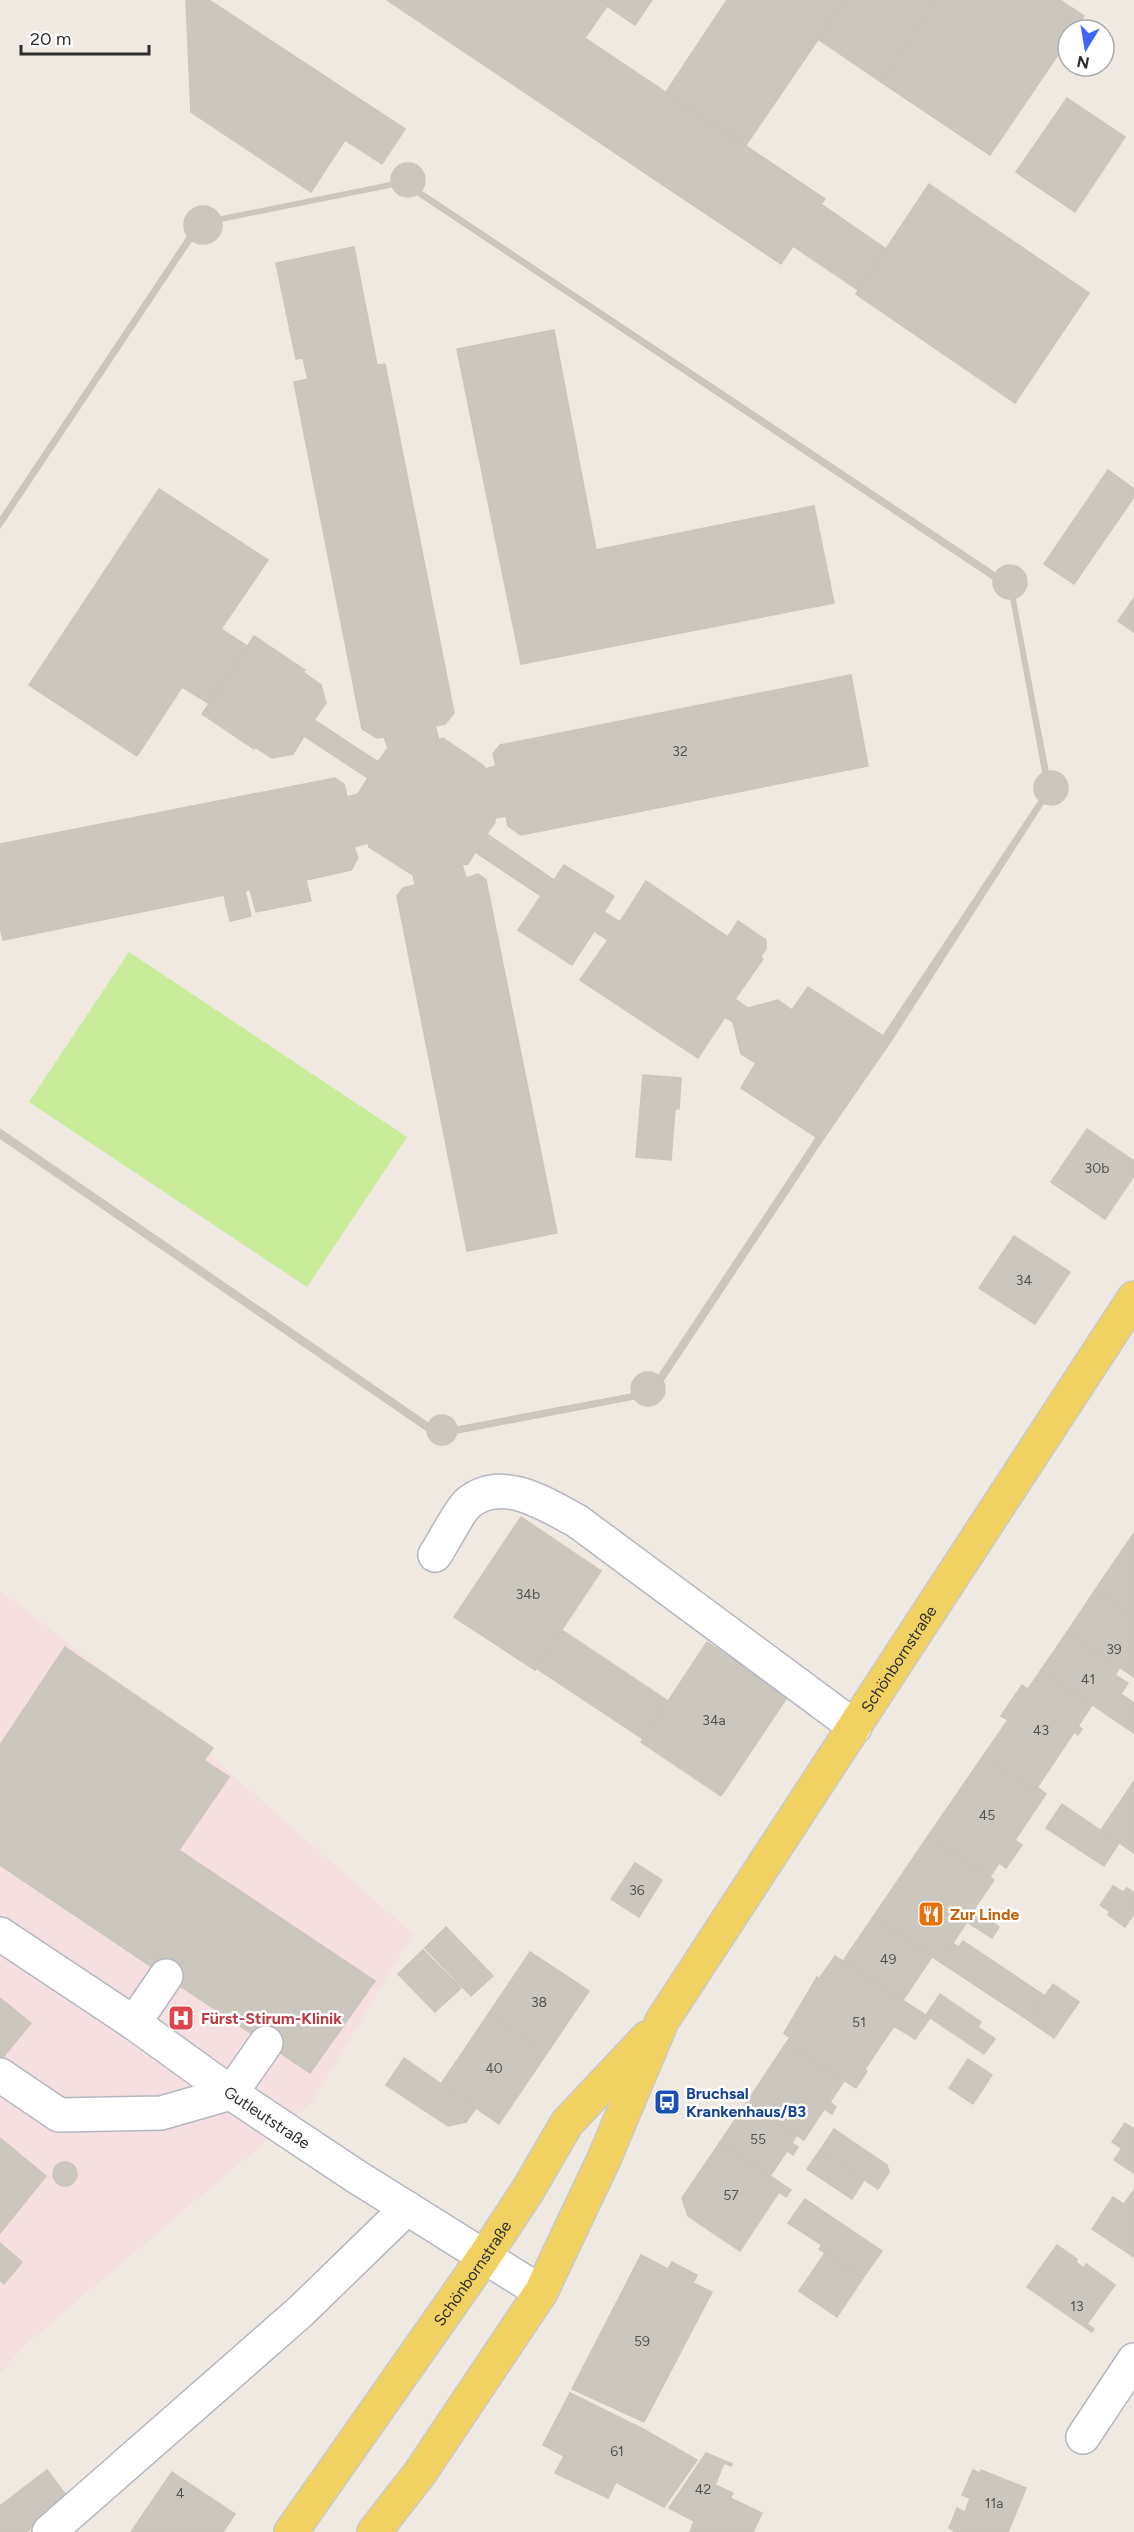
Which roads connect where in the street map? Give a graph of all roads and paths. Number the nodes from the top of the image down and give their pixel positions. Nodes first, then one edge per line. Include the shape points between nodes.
1 (1134, 1298) edge
2 (435, 1555) dead end
3 (855, 1727) junction
4 (0, 1934) edge
5 (166, 1976) dead end
6 (663, 2021) junction
7 (134, 2023) junction
8 (266, 2043) dead end
9 (0, 2075) edge
10 (231, 2093) junction
11 (407, 2208) junction
12 (484, 2257) junction
13 (542, 2292) junction
14 (1134, 2360) edge
15 (1083, 2437) dead end
16 (50, 2532) edge
17 (291, 2532) edge
18 (374, 2532) edge

1 - 3 main road, Schönbornstraße
2 - 3 street via 467,1503 492,1490 531,1496 577,1521
3 - 6 main road, Schönbornstraße
4 - 7 street, Gutleutstraße
5 - 7 street
6 - 12 main road, Schönbornstraße via 567,2123
6 - 13 main road, Schönbornstraße
7 - 10 street, Gutleutstraße
8 - 10 street
9 - 10 street via 59,2115 161,2113
10 - 11 street, Gutleutstraße
11 - 12 street, Gutleutstraße
11 - 16 street via 301,2311
12 - 13 street, Gutleutstraße
12 - 17 main road, Schönbornstraße
13 - 18 main road, Schönbornstraße via 420,2473
14 - 15 street

